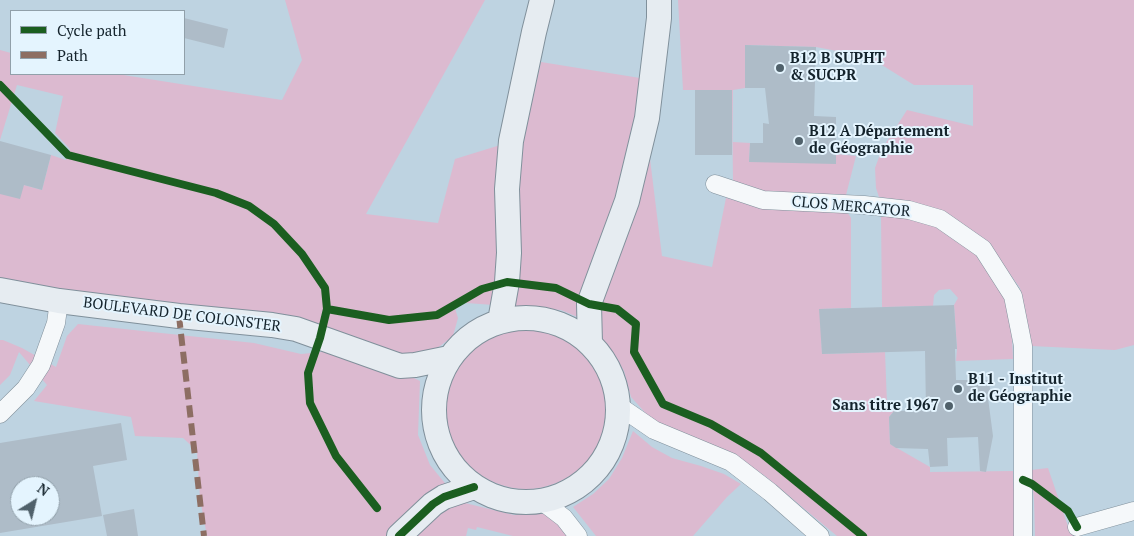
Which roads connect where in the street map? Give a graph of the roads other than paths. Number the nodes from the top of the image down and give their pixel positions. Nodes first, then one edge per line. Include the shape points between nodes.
1 (542, 0) edge
2 (661, 6) edge
3 (715, 184) dead end
4 (0, 290) edge
5 (59, 301) junction
6 (500, 321) junction
7 (590, 343) junction
8 (449, 358) junction
9 (619, 406) junction
10 (0, 414) edge
11 (474, 487) junction
12 (542, 502) junction
13 (1134, 511) edge
14 (1078, 527) dead end
15 (399, 536) edge
16 (578, 536) edge
17 (820, 536) edge
18 (1023, 536) edge

1 - 6 main road via 511,141 507,189 508,272
2 - 7 main road via 647,118 627,201 589,304
3 - 18 street, CLOS MERCATOR via 763,200 909,210 940,219 983,249 1013,296 1022,346
4 - 5 main road, BOULEVARD DE COLONSTER
5 - 8 main road, BOULEVARD DE COLONSTER via 272,324 400,366
5 - 10 street via 54,329 41,365 26,388
6 - 7 main road via 524,317 548,320 571,329
6 - 8 main road via 480,329
7 - 9 main road via 605,361 615,383
8 - 11 main road via 438,380 433,403 435,428 442,450
9 - 12 main road via 617,428 610,449 598,468 576,488
9 - 17 street via 654,430 731,462
11 - 12 main road via 495,498
11 - 15 main road via 433,504
12 - 16 street via 564,518
13 - 14 street

